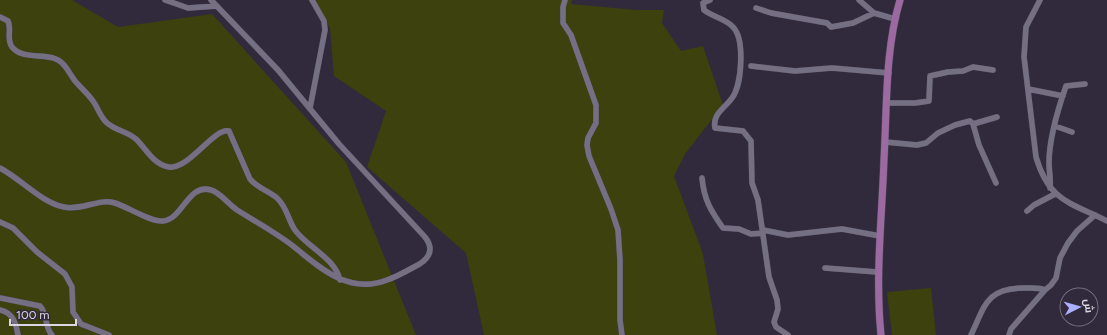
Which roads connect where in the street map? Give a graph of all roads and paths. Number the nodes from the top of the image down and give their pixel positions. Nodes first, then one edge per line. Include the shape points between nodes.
1 (165, 0) edge
2 (211, 0) edge
3 (312, 0) edge
4 (565, 0) edge
5 (710, 0) edge
6 (859, 0) edge
7 (901, 0) edge
8 (1040, 0) edge
9 (217, 6) junction
10 (756, 8) dead end
11 (874, 13) junction
12 (0, 17) edge
13 (895, 19) junction
14 (751, 66) dead end
15 (993, 70) dead end
16 (889, 73) junction
17 (1085, 84) dead end
18 (1028, 89) junction
19 (1063, 96) junction
20 (888, 103) junction
21 (310, 108) junction
22 (997, 117) dead end
23 (973, 124) junction
24 (1054, 126) junction
25 (1072, 132) dead end
26 (885, 142) junction
27 (0, 168) edge
28 (702, 178) dead end
29 (996, 183) dead end
30 (1050, 188) junction
31 (1055, 194) junction
32 (1027, 212) dead end
33 (1095, 215) junction
34 (1107, 221) edge
35 (0, 222) edge
36 (763, 232) junction
37 (880, 236) junction
38 (825, 268) dead end
39 (878, 272) junction
40 (340, 280) junction
41 (1045, 290) junction
42 (0, 298) edge
43 (0, 310) edge
44 (18, 335) edge
45 (52, 335) edge
46 (110, 335) edge
47 (622, 335) edge
48 (788, 335) edge
49 (881, 335) edge
50 (971, 335) edge
51 (1008, 335) edge

1 - 9 street via 188,8
2 - 9 street
3 - 21 street via 324,21 325,30
4 - 47 street via 563,23 572,35 596,105 596,123 588,138 588,156 618,230
5 - 36 street via 703,3 704,10 728,22 735,29 740,43 741,61 733,98 719,111 714,124 715,128 743,131 751,141 752,183 758,200
6 - 11 street
7 - 13 main road
8 - 18 street via 1026,27 1024,57
9 - 21 street
10 - 11 street via 827,23 831,27 853,22
11 - 13 street
12 - 40 street via 8,21 10,42 16,50 62,62 105,121 134,137 149,155 166,166 178,165 200,151 222,131 229,131 250,179 281,202 296,231 334,268
13 - 16 main road via 889,54
14 - 16 street via 795,71 832,68
15 - 20 street via 973,67 930,76 929,101 915,104
16 - 20 main road
17 - 19 street via 1066,86
18 - 19 street
18 - 30 street via 1036,157
19 - 24 street
20 - 26 main road
21 - 40 street via 429,244 430,252 424,263 386,281 357,284
22 - 23 street
23 - 26 street via 970,121 955,125 938,133 926,143 917,145
23 - 29 street via 979,145
24 - 25 street
24 - 30 street via 1049,163 1052,174
26 - 37 main road
27 - 40 street via 58,205 72,208 110,202 159,221 174,216 196,192 212,190
28 - 36 street via 703,194 723,228 739,229 751,234
30 - 31 street
31 - 32 street via 1034,205
31 - 33 street via 1064,201
33 - 34 street
33 - 41 street via 1068,243 1060,258 1056,278
35 - 46 street via 13,228 37,252 65,274 72,287 73,312 80,324
36 - 37 street via 788,235 842,229
36 - 48 street via 769,277 778,305 774,322 776,327
37 - 39 main road
38 - 39 street
39 - 49 main road
41 - 50 street via 1009,288 997,292 988,300
41 - 51 street
42 - 45 street via 40,306 44,312 47,329
43 - 44 street via 12,318

